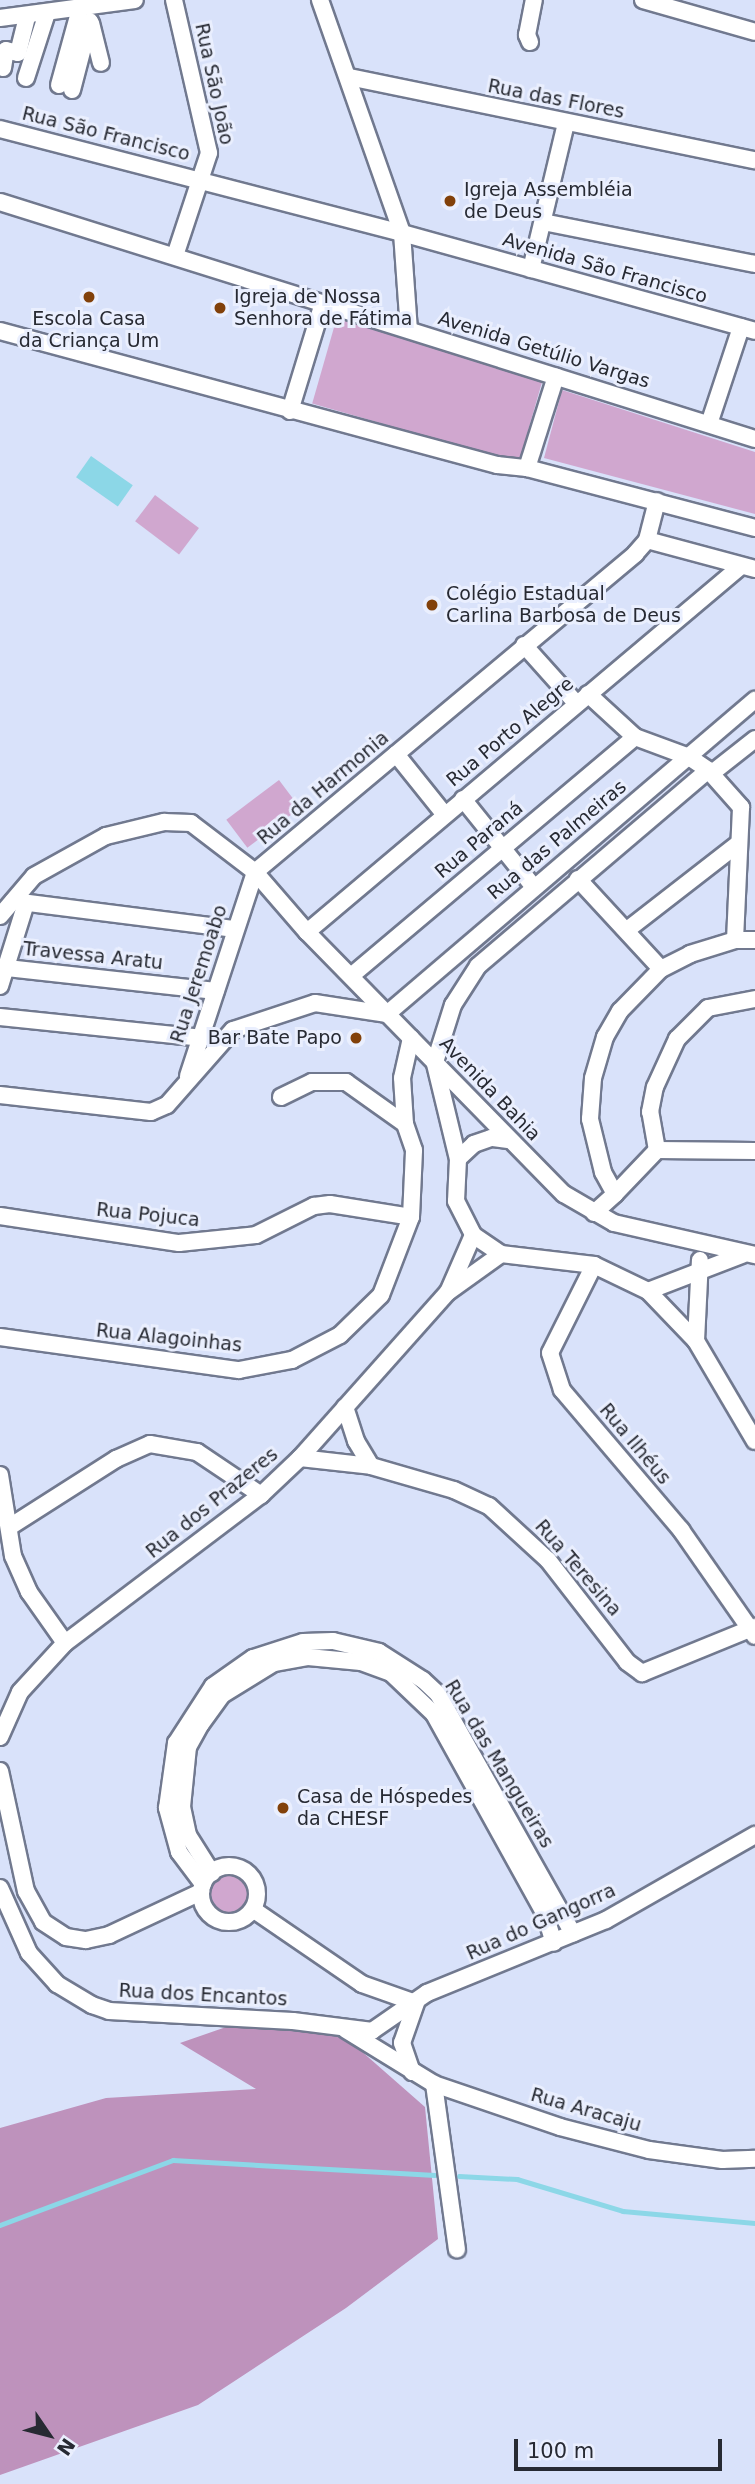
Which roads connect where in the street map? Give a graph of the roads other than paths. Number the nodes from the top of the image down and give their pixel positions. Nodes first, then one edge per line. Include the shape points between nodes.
1 (135, 0) edge
2 (174, 0) edge
3 (320, 0) edge
4 (534, 0) edge
5 (643, 0) edge
6 (88, 10) edge
7 (46, 16) junction
8 (27, 17) junction
9 (0, 18) edge
10 (755, 32) edge
11 (530, 42) dead end
12 (101, 63) dead end
13 (3, 68) dead end
14 (349, 77) junction
15 (26, 78) dead end
16 (65, 88) dead end
17 (566, 123) junction
18 (0, 129) edge
19 (755, 160) edge
20 (201, 180) junction
21 (0, 202) edge
22 (543, 222) junction
23 (402, 233) junction
24 (175, 256) junction
25 (755, 264) edge
26 (531, 269) junction
27 (323, 303) junction
28 (748, 329) edge
29 (409, 330) junction
30 (0, 331) edge
31 (556, 376) junction
32 (290, 411) junction
33 (709, 424) junction
34 (755, 439) edge
35 (527, 468) junction
36 (657, 501) junction
37 (755, 527) edge
38 (647, 540) junction
39 (748, 568) edge
40 (524, 645) junction
41 (582, 699) junction
42 (755, 700) edge
43 (635, 737) junction
44 (755, 739) edge
45 (396, 754) junction
46 (690, 757) junction
47 (710, 772) junction
48 (463, 799) junction
49 (748, 807) edge
50 (444, 814) junction
51 (738, 844) junction
52 (503, 847) junction
53 (255, 872) junction
54 (578, 879) junction
55 (533, 886) junction
56 (19, 904) junction
57 (0, 916) edge
58 (235, 929) junction
59 (627, 930) junction
60 (307, 932) junction
61 (735, 940) junction
62 (755, 940) edge
63 (7, 968) junction
64 (661, 969) junction
65 (351, 975) junction
66 (0, 986) edge
67 (216, 991) junction
68 (755, 999) edge
69 (210, 1012) junction
70 (387, 1014) junction
71 (0, 1017) edge
72 (233, 1030) junction
73 (202, 1038) junction
74 (411, 1038) junction
75 (435, 1062) junction
76 (184, 1088) junction
77 (0, 1095) edge
78 (281, 1097) dead end
79 (405, 1124) junction
80 (508, 1140) junction
81 (657, 1150) junction
82 (755, 1151) edge
83 (458, 1159) junction
84 (615, 1194) junction
85 (594, 1213) junction
86 (0, 1216) edge
87 (411, 1217) junction
88 (473, 1236) junction
89 (699, 1244) junction
90 (501, 1254) junction
91 (750, 1254) edge
92 (594, 1265) junction
93 (700, 1268) junction
94 (648, 1291) junction
95 (448, 1293) junction
96 (0, 1337) edge
97 (696, 1341) junction
98 (345, 1407) junction
99 (754, 1439) edge
100 (300, 1458) junction
101 (371, 1466) junction
102 (0, 1475) edge
103 (261, 1495) junction
104 (11, 1526) junction
105 (753, 1631) edge
106 (65, 1643) junction
107 (0, 1737) edge
108 (474, 1768) junction
109 (0, 1771) edge
110 (755, 1835) edge
111 (205, 1883) junction
112 (0, 1888) edge
113 (254, 1910) junction
114 (573, 1934) junction
115 (554, 1943) junction
116 (416, 2003) junction
117 (344, 2029) junction
118 (412, 2072) junction
119 (434, 2084) junction
120 (755, 2159) edge
121 (457, 2249) dead end

1 - 6 street
2 - 20 street, Rua São João via 209,153
3 - 14 street
4 - 11 street via 527,35
5 - 10 street
6 - 7 street
6 - 12 street
6 - 16 street
7 - 8 street
7 - 15 street
8 - 9 street
8 - 13 street via 18,53 6,50
14 - 17 street, Rua das Flores
14 - 23 street
17 - 19 street, Rua das Flores
17 - 22 street
18 - 20 street, Rua São Francisco
20 - 23 street, Avenida São Francisco
20 - 24 street, Rua São João
21 - 24 street, Avenida Getúlio Vargas
22 - 25 street
22 - 26 street
23 - 26 street, Avenida São Francisco
23 - 29 street
24 - 27 street, Avenida Getúlio Vargas
26 - 28 street, Avenida São Francisco
27 - 29 street, Avenida Getúlio Vargas
27 - 32 street
28 - 33 street
29 - 31 street, Avenida Getúlio Vargas
30 - 32 street
31 - 33 street, Avenida Getúlio Vargas
31 - 35 street
32 - 35 street via 497,465
33 - 34 street, Avenida Getúlio Vargas
35 - 36 street
36 - 37 street
36 - 38 street
38 - 39 street
38 - 40 street, Rua da Harmonia
39 - 41 street, Rua Porto Alegre
40 - 41 street
40 - 45 street, Rua da Harmonia
41 - 43 street
41 - 48 street, Rua Porto Alegre
42 - 46 street, Rua das Palmeiras
43 - 46 street
43 - 52 street, Rua Paraná
44 - 47 street
45 - 50 street
45 - 53 street, Rua da Harmonia
46 - 47 street
46 - 55 street, Rua das Palmeiras
47 - 49 street
47 - 54 street
48 - 50 street, Rua Porto Alegre
48 - 52 street
49 - 51 street
50 - 60 street, Rua Porto Alegre
51 - 59 street
51 - 61 street
52 - 55 street
52 - 65 street, Rua Paraná
53 - 56 street, Rua da Harmonia via 201,828 164,822 106,836 34,876
53 - 58 street, Rua Jeremoabo
53 - 60 street, Avenida Bahia
54 - 59 street
54 - 75 street via 478,966 453,1005
55 - 70 street, Rua das Palmeiras
56 - 57 street, Rua da Harmonia
56 - 58 street
56 - 63 street
58 - 67 street, Rua Jeremoabo
59 - 64 street
60 - 65 street, Avenida Bahia
61 - 62 street
61 - 64 street
63 - 66 street
63 - 67 street, Travessa Aratu
64 - 84 street via 620,1011 605,1037 593,1078 590,1119 603,1172
65 - 70 street, Avenida Bahia
67 - 69 street, Rua Jeremoabo
68 - 81 street via 708,1008 677,1039 655,1087 650,1112
69 - 72 street via 218,1025
69 - 73 street, Rua Jeremoabo
70 - 72 street via 315,1003
70 - 74 street, Avenida Bahia
71 - 73 street
72 - 76 street
73 - 76 street, Rua Jeremoabo
74 - 75 street, Avenida Bahia
74 - 79 street, Rua Alagoinhas via 401,1078
75 - 80 street, Avenida Bahia
75 - 83 street
76 - 77 street via 167,1105 151,1112
78 - 79 street via 312,1082 346,1082
79 - 87 street, Rua Alagoinhas via 414,1150
80 - 83 street via 491,1138 474,1144
80 - 85 street, Avenida Bahia via 564,1194
81 - 82 street
81 - 84 street
83 - 88 street via 456,1201
84 - 85 street
85 - 89 street, Avenida Bahia via 614,1223
86 - 87 street, Rua Pojuca via 179,1242 256,1236 314,1206
87 - 96 street, Rua Alagoinhas via 381,1295 361,1319 292,1360 239,1370
88 - 90 street
88 - 95 street, Rua dos Prazeres
89 - 91 street, Avenida Bahia
89 - 93 street
90 - 92 street
90 - 95 street, Rua dos Prazeres
91 - 93 street, Avenida Bahia
92 - 94 street
92 - 105 street, Rua Ilhéus via 550,1353 562,1390 681,1530
93 - 94 street, Avenida Bahia
93 - 97 street
94 - 97 street
95 - 98 street, Rua dos Prazeres
97 - 99 street
98 - 100 street, Rua dos Prazeres
98 - 101 street via 356,1441
100 - 101 street, Rua Teresina
100 - 103 street, Rua dos Prazeres
101 - 105 street, Rua Teresina via 454,1490 497,1513 548,1560 627,1662 642,1673
102 - 104 street
103 - 104 street via 197,1452 150,1444 116,1459
103 - 106 street, Rua dos Prazeres
104 - 106 street via 13,1556 29,1592
106 - 107 street, Rua dos Prazeres via 20,1692
108 - 111 street, Rua das Mangueiras via 438,1694 394,1667 379,1652 332,1649 272,1657 217,1690 176,1743 174,1807 179,1852
108 - 114 street, Rua das Mangueiras
108 - 115 street, Rua das Mangueiras via 545,1913
109 - 111 street via 26,1891 43,1922 66,1937 86,1940 109,1935
110 - 114 street, Rua do Gangorra
111 - 113 street via 205,1910 220,1922 239,1922
111 - 113 street via 225,1866 246,1871 258,1889
112 - 117 street, Rua dos Encantos via 29,1953 57,1984 92,2005 109,2011 293,2021
113 - 116 street via 362,1984
114 - 115 street, Rua do Gangorra
115 - 116 street, Rua do Gangorra via 427,1993
116 - 117 street, Rua dos Encantos via 372,2031
116 - 118 street via 402,2043
117 - 118 street, Rua Aracaju
118 - 119 street, Rua Aracaju
119 - 120 street, Rua Aracaju via 560,2127 649,2150 722,2160
119 - 121 street

